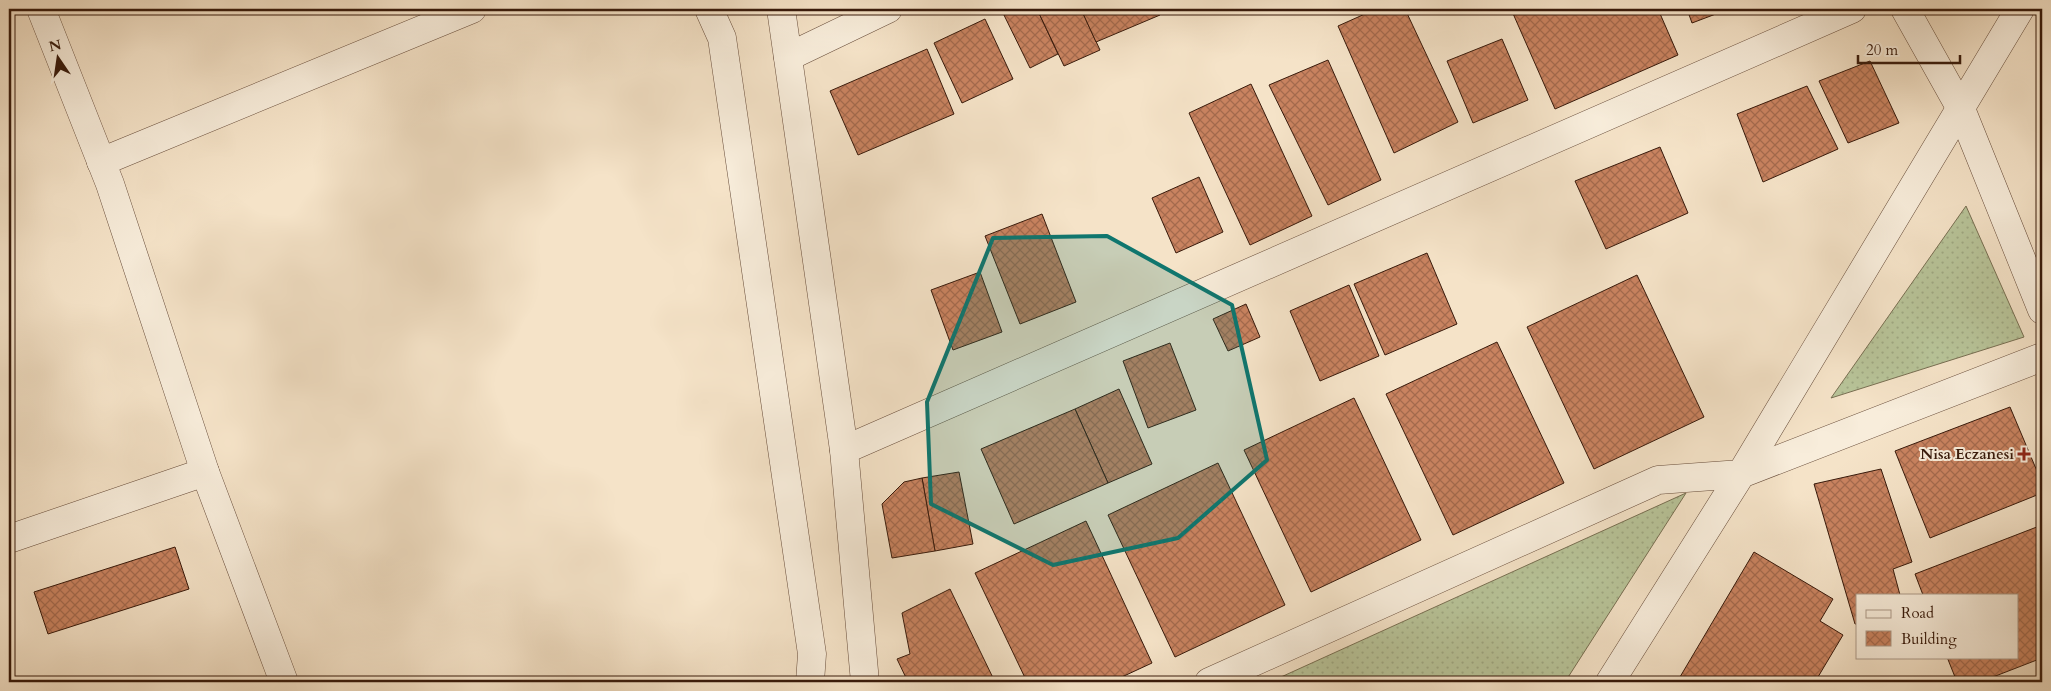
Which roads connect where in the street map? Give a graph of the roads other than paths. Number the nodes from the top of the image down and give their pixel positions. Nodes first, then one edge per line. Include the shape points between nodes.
1 (41, 9) edge
2 (472, 9) edge
3 (709, 9) edge
4 (780, 9) edge
5 (888, 9) edge
6 (1852, 9) edge
7 (1905, 9) edge
8 (2020, 9) edge
9 (788, 57) junction
10 (1961, 109) junction
11 (101, 162) junction
12 (2042, 310) edge
13 (2042, 357) edge
14 (844, 450) junction
15 (205, 472) junction
16 (1741, 474) junction
17 (9, 539) edge
18 (284, 682) edge
19 (810, 682) edge
20 (865, 682) edge
21 (1208, 682) edge
22 (1610, 682) edge

1 - 11 street
2 - 11 street
3 - 19 street via 722,38 812,654
4 - 9 street
5 - 9 street
6 - 14 street
7 - 10 street
8 - 10 street
9 - 14 street
10 - 12 street
10 - 16 street
11 - 15 street
13 - 16 street
14 - 20 street
15 - 17 street
15 - 18 street
16 - 21 street via 1658,480
16 - 22 street

